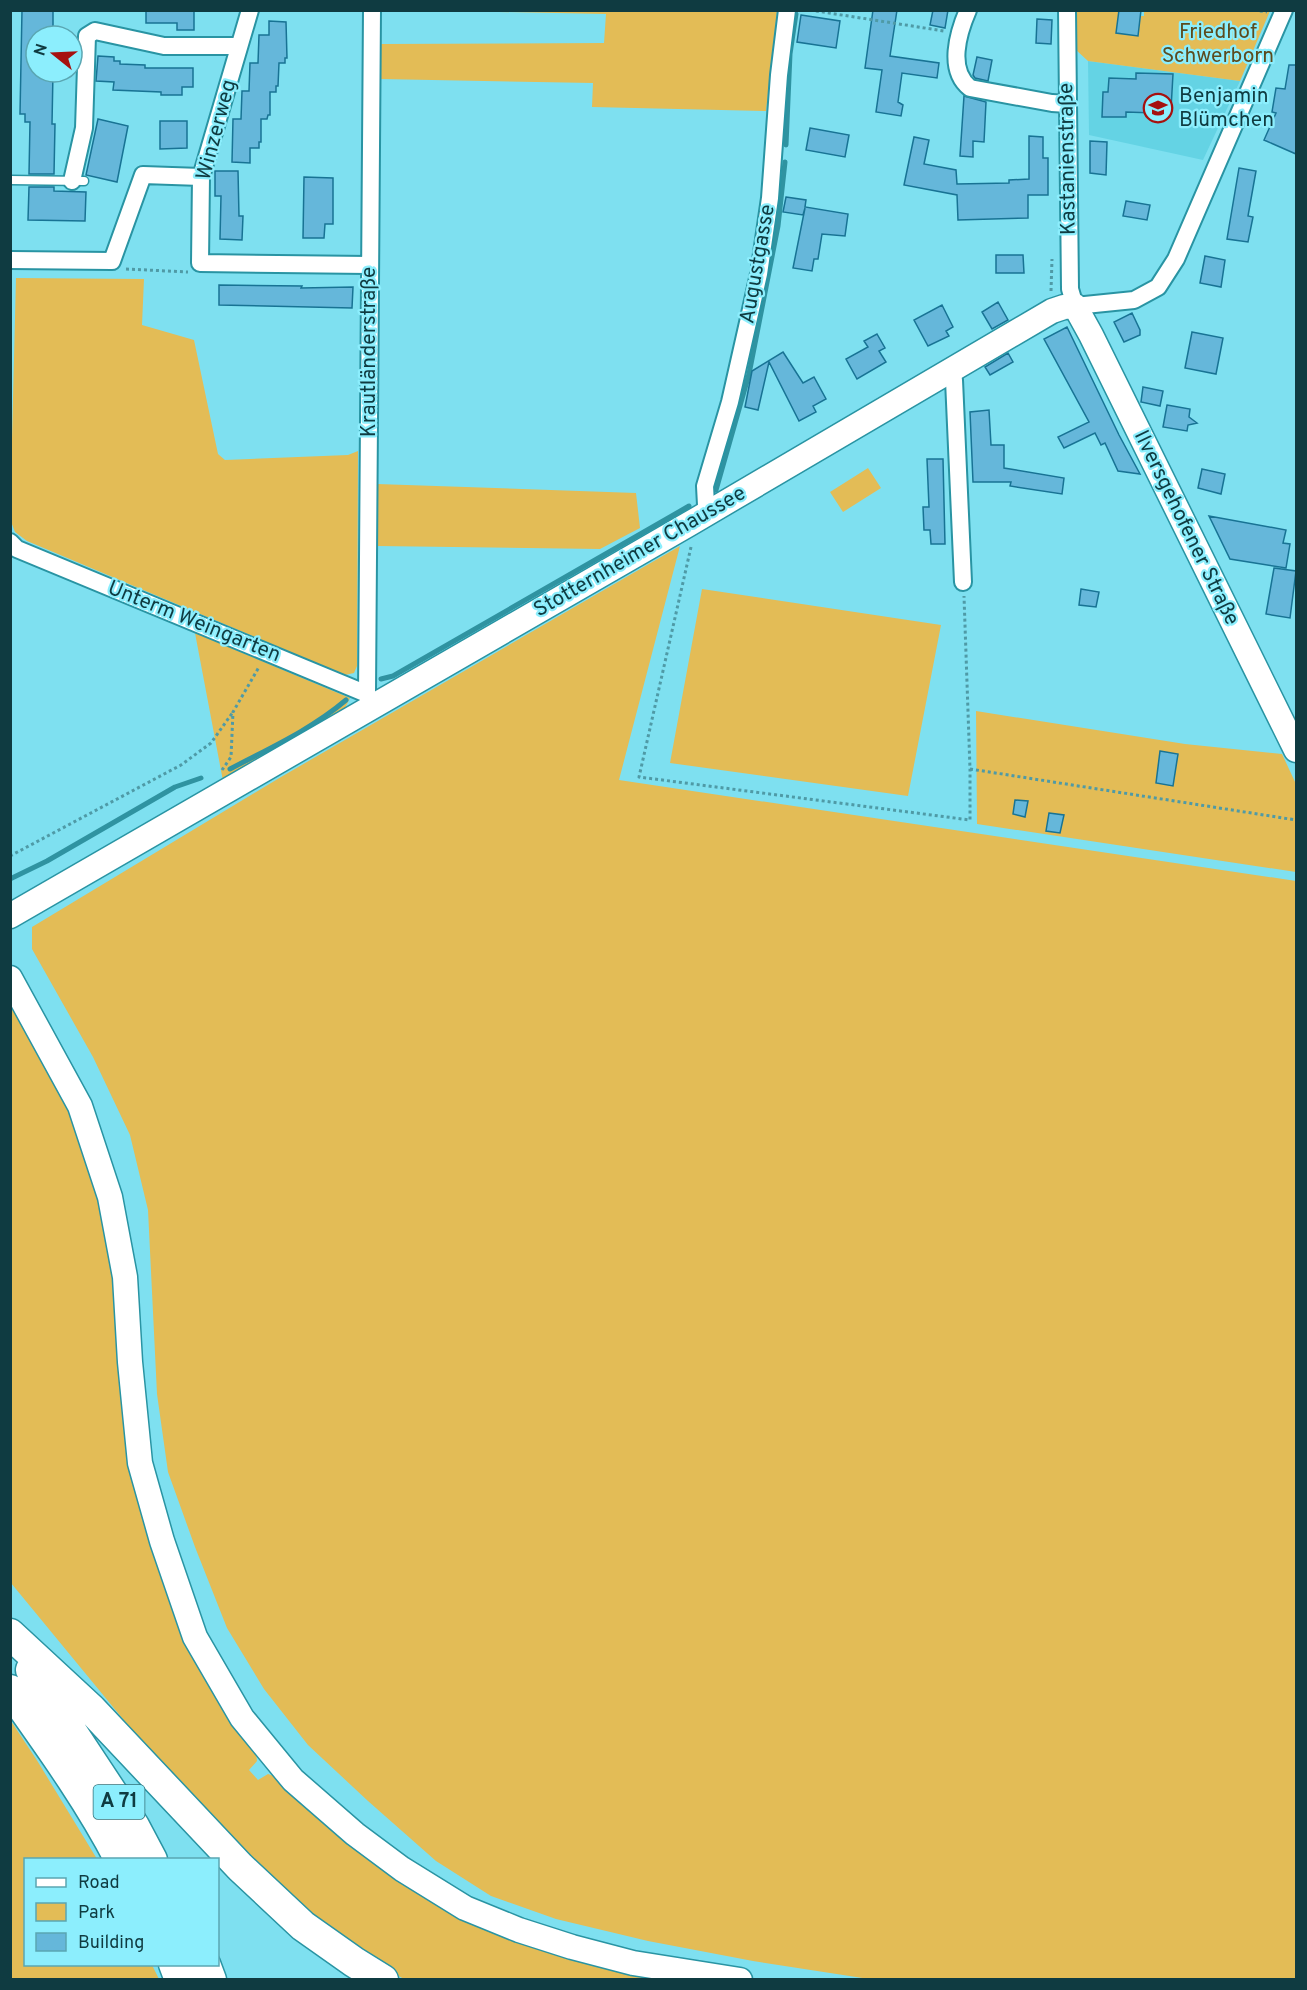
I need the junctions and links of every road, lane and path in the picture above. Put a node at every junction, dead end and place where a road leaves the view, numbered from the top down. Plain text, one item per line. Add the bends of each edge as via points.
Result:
1 (250, 10) edge
2 (372, 10) edge
3 (787, 10) edge
4 (810, 10) edge
5 (968, 10) edge
6 (1067, 10) edge
7 (1284, 10) edge
8 (958, 36) junction
9 (239, 46) junction
10 (1068, 104) junction
11 (201, 177) junction
12 (10, 180) edge
13 (78, 181) joint
14 (10, 260) edge
15 (112, 261) junction
16 (200, 263) junction
17 (369, 265) junction
18 (1075, 306) junction
19 (949, 372) junction
20 (699, 518) junction
21 (10, 542) edge
22 (963, 582) joint
23 (267, 652) junction
24 (370, 700) junction
25 (233, 712) junction
26 (1296, 750) edge
27 (970, 769) junction
28 (219, 774) dead end
29 (1296, 820) edge
30 (10, 856) edge
31 (10, 916) edge
32 (10, 978) edge
33 (10, 1634) edge
34 (10, 1643) edge
35 (10, 1690) edge
36 (119, 1858) edge
37 (151, 1858) edge
38 (174, 1966) edge
39 (205, 1966) edge
40 (180, 1980) edge
41 (211, 1980) edge
42 (383, 1980) edge
43 (740, 1980) edge

1 - 9 street, Winzerweg
2 - 17 street, Krautländerstraße
3 - 20 street, Augustgasse via 759,274 730,402 705,486 706,505
4 - 8 path
5 - 8 street
6 - 10 street, Kastanienstraße
7 - 18 street via 1176,259 1158,287 1134,300
8 - 10 street via 956,61 964,83 970,88
9 - 11 street, Winzerweg
9 - 13 street via 164,46 96,31 87,36
10 - 18 street, Kastanienstraße via 1070,290
11 - 15 street via 143,175
11 - 16 street, Winzerweg
12 - 13 lane
14 - 15 street
15 - 16 path via 120,268 192,272
16 - 17 street
17 - 24 street, Krautländerstraße
18 - 19 street, Stotternheimer Chaussee via 1052,311
18 - 26 street, Ilversgehofener Straße
19 - 20 street, Stotternheimer Chaussee
19 - 22 street via 954,380
20 - 24 street, Stotternheimer Chaussee
20 - 27 path via 639,777 970,820
21 - 23 street, Unterm Weingarten via 17,549
22 - 27 path
23 - 24 street, Unterm Weingarten
23 - 25 path
24 - 31 street, Stotternheimer Chaussee via 330,731
25 - 28 path via 231,757
25 - 30 path via 211,743 181,765
27 - 29 path
32 - 43 street via 80,1106 110,1197 125,1277 140,1463 195,1637 242,1718 293,1780 355,1834 465,1908 519,1930 633,1963
33 - 42 highway via 91,1709 240,1868 303,1926
34 - 37 highway, A 71 via 83,1746
35 - 36 highway, A 71 via 60,1760
38 - 40 highway
39 - 41 highway

